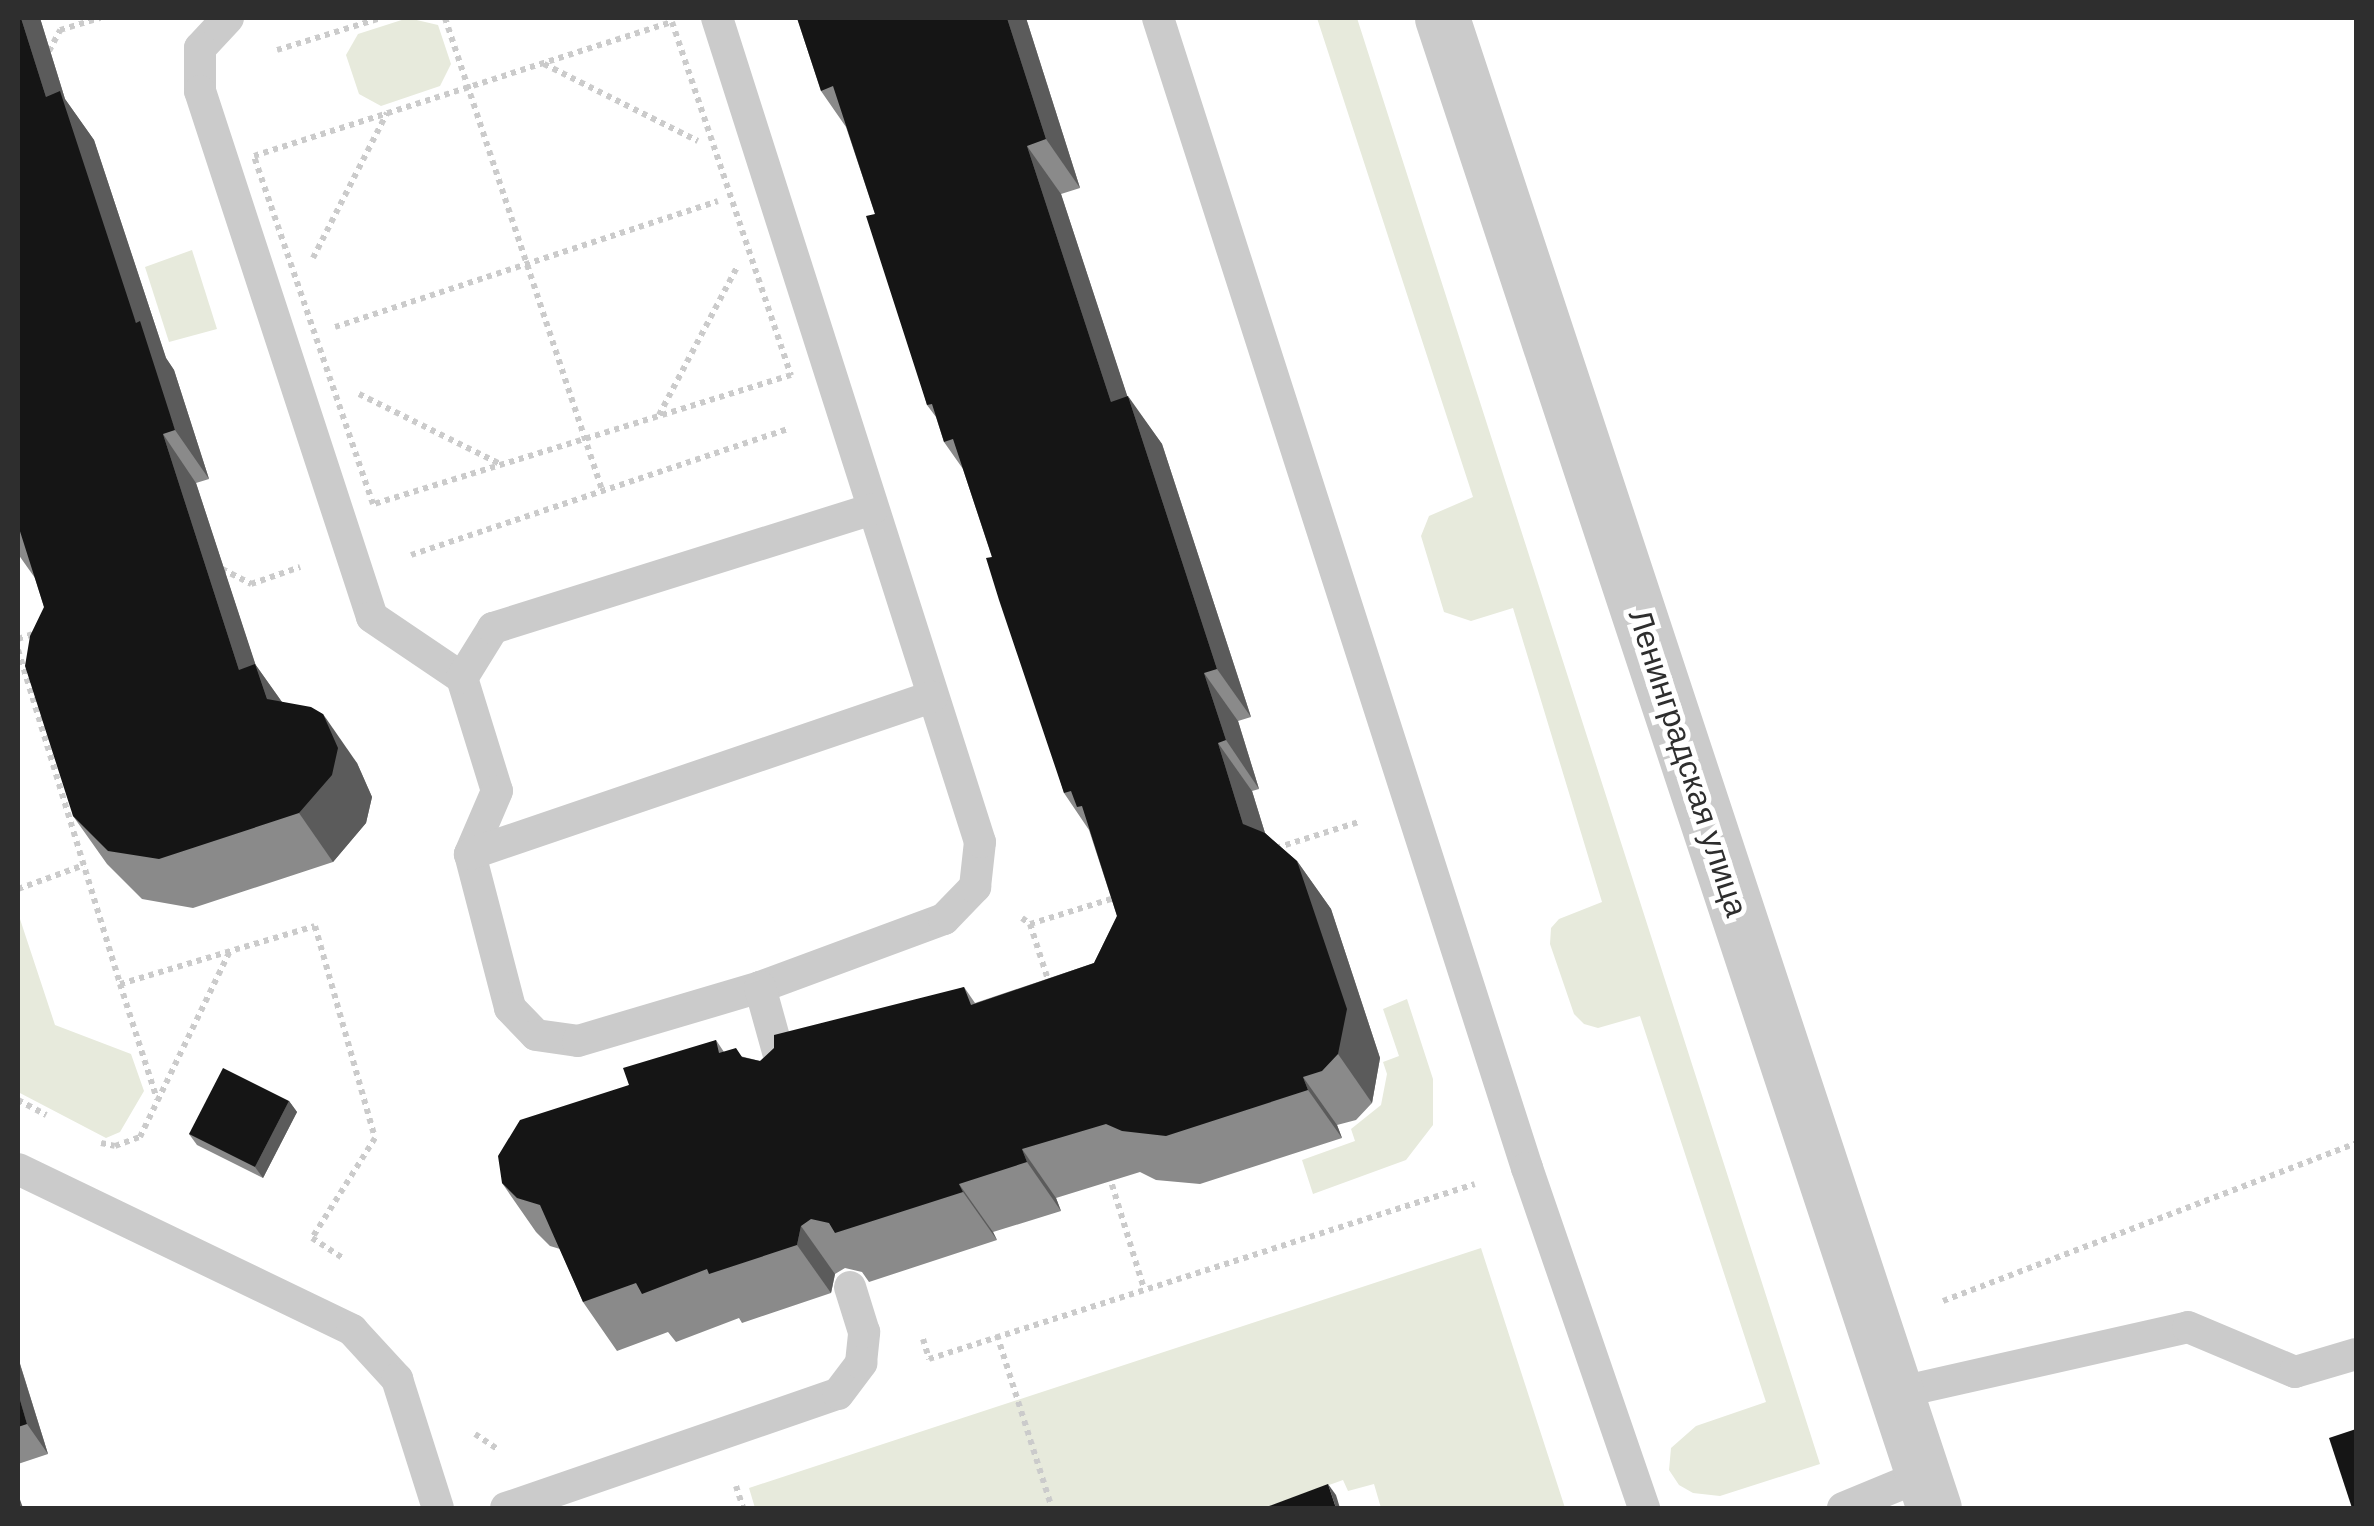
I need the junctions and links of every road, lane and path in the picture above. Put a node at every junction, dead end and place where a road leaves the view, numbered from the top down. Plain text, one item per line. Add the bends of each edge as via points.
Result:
1 (100, 18) edge
2 (228, 18) edge
3 (381, 18) edge
4 (445, 18) edge
5 (717, 18) edge
6 (1158, 18) edge
7 (1442, 18) edge
8 (49, 51) dead end
9 (259, 56) dead end
10 (542, 64) junction
11 (468, 88) junction
12 (387, 113) junction
13 (249, 140) dead end
14 (716, 150) junction
15 (254, 156) junction
16 (731, 197) junction
17 (748, 246) junction
18 (527, 264) junction
19 (299, 286) junction
20 (315, 334) junction
21 (331, 380) junction
22 (842, 411) junction
23 (659, 416) junction
24 (585, 439) junction
25 (501, 465) junction
26 (602, 491) junction
27 (872, 509) junction
28 (354, 561) junction
29 (222, 570) dead end
30 (48, 629) edge
31 (18, 639) edge
32 (18, 650) edge
33 (462, 678) junction
34 (932, 698) junction
35 (1366, 820) dead end
36 (1270, 850) edge
37 (470, 854) junction
38 (84, 865) junction
39 (18, 889) edge
40 (1128, 894) edge
41 (230, 950) junction
42 (120, 984) junction
43 (760, 987) junction
44 (1053, 996) edge
45 (789, 1090) edge
46 (18, 1100) edge
47 (157, 1100) junction
48 (63, 1125) dead end
49 (93, 1141) dead end
50 (2356, 1143) edge
51 (1107, 1168) edge
52 (1527, 1168) junction
53 (18, 1169) edge
54 (356, 1267) dead end
55 (850, 1287) edge
56 (1144, 1289) junction
57 (1943, 1301) dead end
58 (918, 1326) dead end
59 (997, 1335) junction
60 (2356, 1354) edge
61 (1896, 1393) junction
62 (468, 1425) dead end
63 (503, 1449) dead end
64 (734, 1480) dead end
65 (1929, 1492) edge
66 (438, 1508) edge
67 (506, 1508) edge
68 (743, 1508) edge
69 (1052, 1508) edge
70 (1644, 1508) edge
71 (1843, 1508) edge

1 - 8 path via 60,30
2 - 28 lane via 200,48 200,91
3 - 9 path
4 - 11 path
5 - 22 lane
6 - 52 lane
7 - 61 street, Ленинградская улица
10 - 11 path
10 - 14 path
10 - 14 path via 672,22
11 - 12 path
11 - 18 path
12 - 15 path
12 - 19 path
13 - 15 path
14 - 16 path
15 - 19 path
16 - 17 path
16 - 18 path
17 - 23 path
17 - 23 path via 791,376
18 - 20 path
18 - 24 path
19 - 20 path
20 - 21 path
21 - 25 path
21 - 25 path via 374,504
22 - 26 path
22 - 27 lane
23 - 24 path
24 - 25 path
24 - 26 path
26 - 28 path
27 - 33 lane via 492,628
27 - 34 lane
28 - 29 path via 251,584
28 - 33 lane via 372,617
30 - 31 path
32 - 38 path
33 - 37 lane via 497,791
34 - 37 lane
34 - 43 lane via 980,842 975,888 944,918
35 - 36 path
37 - 43 lane via 510,1008 536,1035 578,1040
38 - 39 path
38 - 42 path
40 - 44 path via 1030,924
41 - 42 path
41 - 47 path
41 - 54 path via 314,926 375,1138 312,1238
42 - 47 path
43 - 45 lane
46 - 48 path
47 - 49 path via 140,1137 115,1146
50 - 57 path
51 - 56 path
52 - 56 path
52 - 70 lane
53 - 66 lane via 352,1330 397,1378
55 - 67 lane via 864,1332 861,1363 838,1394
56 - 59 path
58 - 59 path via 930,1358
59 - 69 path
60 - 61 lane via 2295,1372 2188,1327
61 - 65 street, Ленинградская улица
62 - 63 path
64 - 68 path
65 - 71 lane

